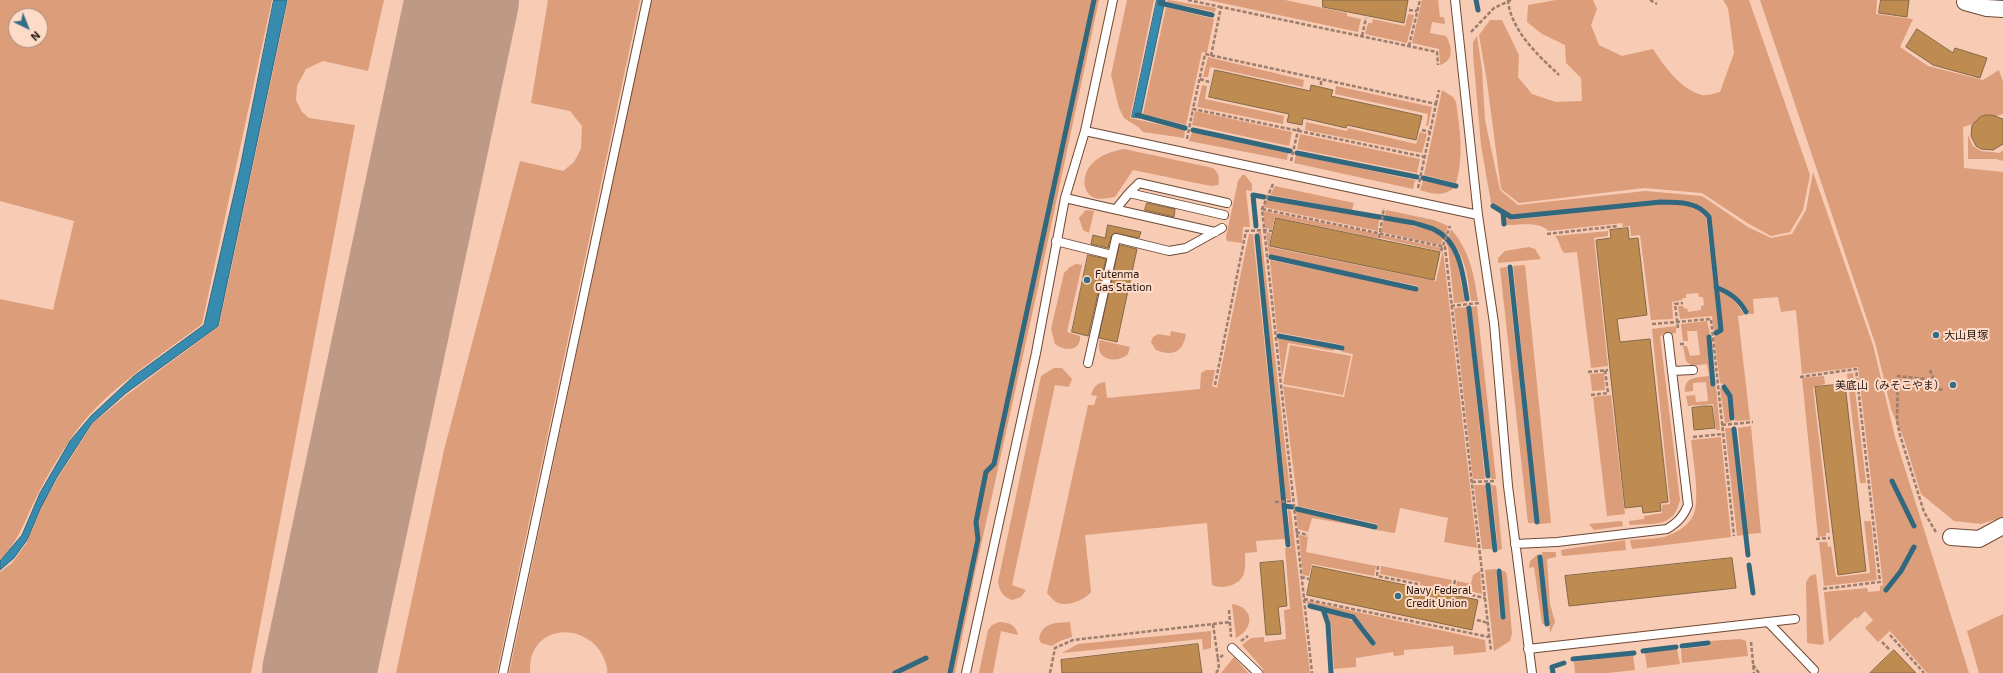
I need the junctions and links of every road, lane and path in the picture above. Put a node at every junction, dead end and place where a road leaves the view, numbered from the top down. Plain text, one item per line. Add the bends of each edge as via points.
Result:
1 (647, 0) edge
2 (1113, 0) edge
3 (1188, 0) edge
4 (1420, 0) edge
5 (1455, 0) edge
6 (1509, 0) edge
7 (1650, 0) edge
8 (1202, 1) edge
9 (1966, 2) dead end
10 (1657, 4) dead end
11 (1221, 7) junction
12 (2003, 9) edge
13 (1409, 10) dead end
14 (1417, 11) junction
15 (1366, 18) dead end
16 (1362, 36) junction
17 (1460, 44) junction
18 (1409, 46) junction
19 (1211, 56) junction
20 (1438, 65) dead end
21 (1559, 75) dead end
22 (1200, 79) junction
23 (1321, 79) junction
24 (1209, 82) dead end
25 (1321, 85) dead end
26 (1439, 90) dead end
27 (1436, 104) junction
28 (1193, 109) junction
29 (1299, 126) dead end
30 (1422, 130) dead end
31 (1085, 131) junction
32 (1298, 131) junction
33 (1430, 132) junction
34 (1187, 140) dead end
35 (1425, 157) junction
36 (1291, 161) dead end
37 (1273, 184) dead end
38 (1418, 188) dead end
39 (1129, 193) junction
40 (1066, 198) junction
41 (1227, 203) dead end
42 (1384, 208) dead end
43 (1116, 209) junction
44 (1262, 209) junction
45 (1224, 215) dead end
46 (1478, 215) junction
47 (1450, 226) dead end
48 (1618, 226) dead end
49 (1264, 230) junction
50 (1272, 231) dead end
51 (1380, 234) junction
52 (1547, 234) dead end
53 (1379, 238) dead end
54 (1056, 241) junction
55 (1442, 246) junction
56 (1441, 251) dead end
57 (1112, 255) junction
58 (1479, 303) dead end
59 (1683, 303) dead end
60 (1452, 306) junction
61 (1677, 322) junction
62 (1652, 324) dead end
63 (1678, 329) dead end
64 (1668, 337) dead end
65 (1678, 337) dead end
66 (1686, 344) dead end
67 (1088, 363) dead end
68 (1693, 370) dead end
69 (1930, 370) dead end
70 (1672, 371) junction
71 (1588, 372) dead end
72 (1800, 377) dead end
73 (1934, 380) junction
74 (1215, 385) dead end
75 (1944, 390) dead end
76 (1590, 395) dead end
77 (1753, 422) dead end
78 (1722, 425) junction
79 (1724, 434) junction
80 (1693, 437) dead end
81 (1498, 481) dead end
82 (1472, 482) junction
83 (1292, 501) junction
84 (1276, 502) dead end
85 (2003, 526) edge
86 (1296, 532) junction
87 (1308, 535) dead end
88 (1734, 536) dead end
89 (1952, 537) joint
90 (1830, 538) dead end
91 (1816, 539) dead end
92 (1515, 544) junction
93 (1378, 566) dead end
94 (1301, 577) junction
95 (1309, 579) dead end
96 (1455, 580) dead end
97 (1418, 584) dead end
98 (1822, 589) dead end
99 (1485, 598) junction
100 (1304, 599) junction
101 (1229, 610) dead end
102 (1795, 619) dead end
103 (1477, 620) dead end
104 (1230, 622) junction
105 (1768, 622) junction
106 (1488, 623) junction
107 (1213, 624) junction
108 (1890, 635) dead end
109 (1489, 637) junction
110 (1751, 642) dead end
111 (1882, 642) dead end
112 (1232, 648) junction
113 (1528, 649) junction
114 (1890, 650) dead end
115 (1491, 651) dead end
116 (1218, 659) junction
117 (1753, 664) junction
118 (1814, 670) dead end
119 (503, 673) edge
120 (966, 673) edge
121 (1050, 673) edge
122 (1216, 673) edge
123 (1258, 673) edge
124 (1312, 673) edge
125 (1532, 673) edge
126 (1754, 673) edge
127 (1759, 673) edge
128 (1924, 673) edge

1 - 119 lane
2 - 31 lane
3 - 8 path
4 - 14 path
5 - 17 lane
6 - 17 path via 1494,8
6 - 21 path via 1519,32 1536,54
7 - 10 path
8 - 11 path
9 - 12 street
11 - 16 path
11 - 19 path
13 - 14 path
14 - 18 path
15 - 16 path
16 - 18 path
17 - 46 lane
18 - 20 path via 1437,52
19 - 22 path via 1205,54
19 - 23 path
22 - 24 path
22 - 28 path
23 - 25 path
23 - 27 path
26 - 27 path
27 - 33 path
28 - 32 path
28 - 34 path
29 - 32 path
30 - 33 path
31 - 40 lane
31 - 46 lane
32 - 35 path
32 - 36 path
33 - 35 path
35 - 38 path
37 - 44 path
39 - 41 lane via 1139,183
39 - 43 lane
39 - 45 lane
40 - 43 lane
40 - 54 lane
42 - 51 path
43 - 57 lane via 1218,230 1186,248 1169,251 1116,238
44 - 49 path
44 - 51 path
46 - 92 lane via 1494,323
47 - 55 path
48 - 52 path
49 - 50 path
49 - 74 path via 1246,231
49 - 83 path
51 - 53 path
51 - 55 path
54 - 57 lane
54 - 120 lane via 1036,353
55 - 56 path
55 - 60 path via 1445,247
57 - 67 lane
58 - 60 path
59 - 61 path via 1675,304
60 - 82 path
61 - 62 path
61 - 63 path
61 - 78 path via 1711,319
64 - 70 lane
65 - 66 path via 1679,344
68 - 70 lane
69 - 73 path
70 - 92 lane via 1688,505 1684,516 1667,529 1557,542
71 - 76 path via 1606,370 1608,393
72 - 98 path via 1856,369 1880,582
73 - 75 path via 1938,389
73 - 89 path via 1898,376 1897,421 1924,512 1940,538
77 - 78 path
78 - 79 path
79 - 80 path
79 - 88 path
81 - 82 path
82 - 99 path
83 - 84 path
83 - 86 path
85 - 89 street via 1979,539
86 - 87 path
86 - 94 path
90 - 91 path
92 - 113 lane
93 - 97 path via 1377,576
94 - 95 path
94 - 100 path
96 - 99 path via 1453,591
99 - 106 path
100 - 109 path
100 - 124 path
101 - 104 path
102 - 105 lane
103 - 106 path
104 - 107 path
104 - 112 path
105 - 113 lane
105 - 118 lane
106 - 109 path
107 - 116 path
107 - 121 path via 1073,640 1055,648
108 - 128 path
109 - 115 path
110 - 117 path
111 - 114 path
112 - 116 path
112 - 123 lane
113 - 125 lane
116 - 122 path via 1219,669
117 - 126 path
117 - 127 path

